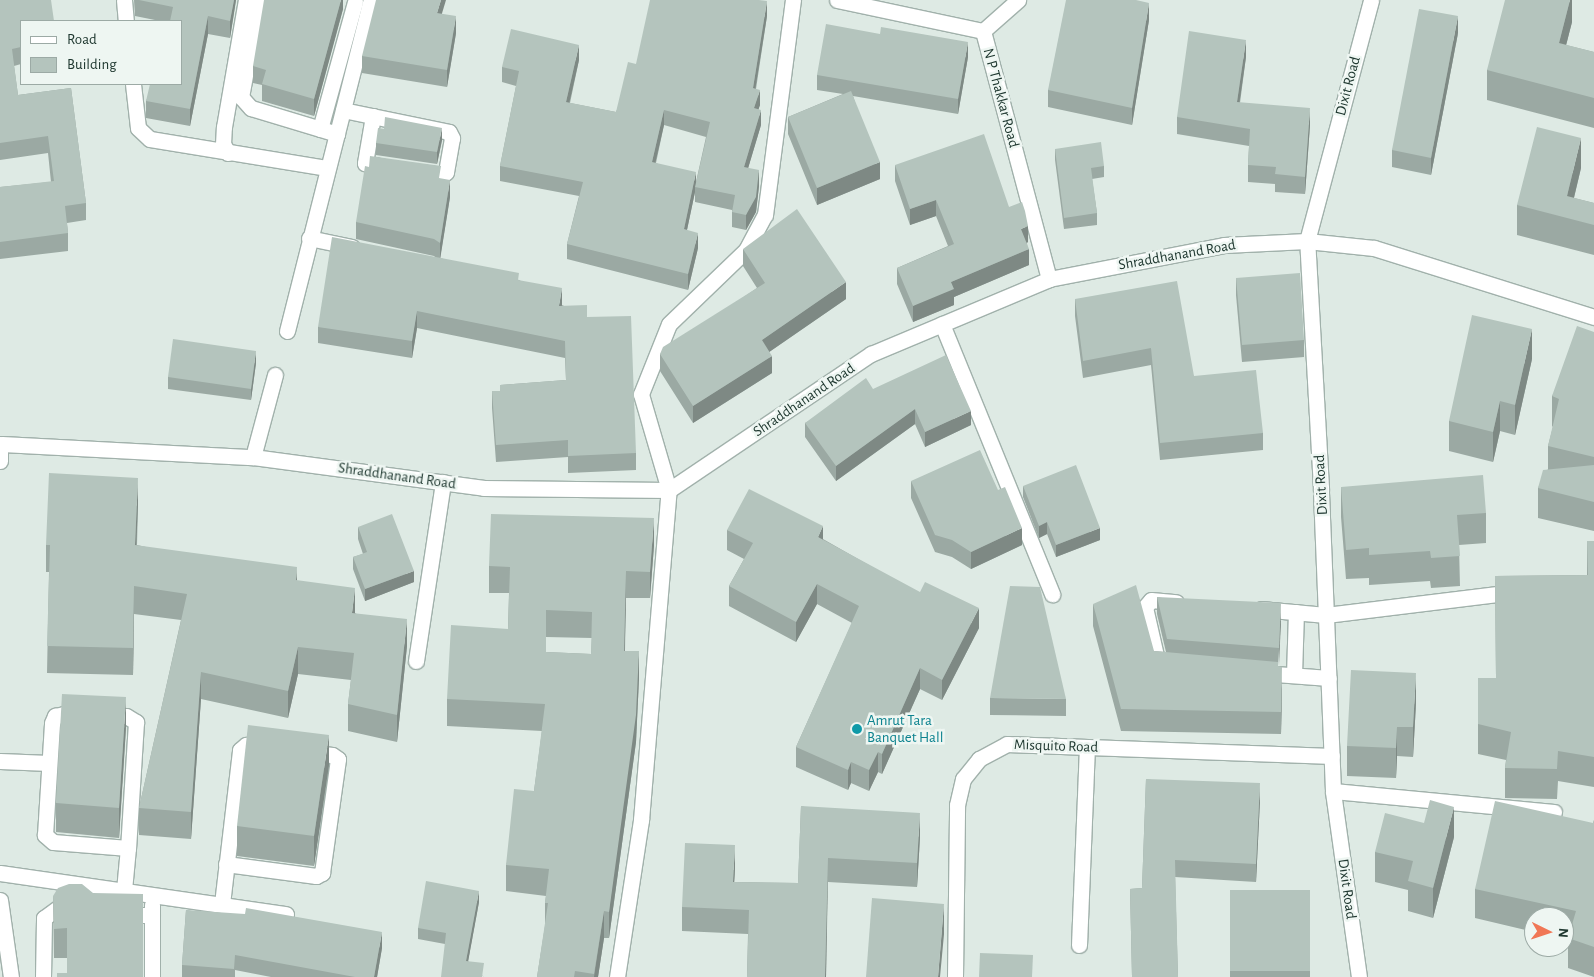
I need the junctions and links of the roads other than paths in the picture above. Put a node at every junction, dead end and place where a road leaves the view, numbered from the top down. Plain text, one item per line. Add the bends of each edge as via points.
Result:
1 (124, 0) edge
2 (246, 0) edge
3 (259, 0) edge
4 (793, 0) edge
5 (837, 0) edge
6 (1018, 0) edge
7 (1371, 0) edge
8 (360, 2) edge
9 (126, 20) edge
10 (983, 31) junction
11 (337, 67) junction
12 (353, 72) junction
13 (133, 85) edge
14 (343, 110) junction
15 (374, 116) junction
16 (320, 129) junction
17 (337, 134) junction
18 (228, 153) junction
19 (328, 168) junction
20 (309, 238) junction
21 (1306, 242) junction
22 (366, 250) edge
23 (1049, 279) junction
24 (1594, 317) edge
25 (942, 324) junction
26 (287, 330) dead end
27 (275, 375) dead end
28 (1, 444) edge
29 (253, 457) junction
30 (0, 461) edge
31 (443, 482) junction
32 (669, 490) junction
33 (1529, 590) edge
34 (1052, 594) dead end
35 (1193, 604) edge
36 (1249, 608) edge
37 (1296, 612) junction
38 (1326, 615) junction
39 (416, 661) dead end
40 (1177, 667) edge
41 (1245, 672) edge
42 (1294, 675) junction
43 (1329, 678) junction
44 (1087, 747) junction
45 (1332, 756) junction
46 (0, 761) edge
47 (49, 763) junction
48 (1333, 791) junction
49 (1554, 812) edge
50 (128, 848) junction
51 (226, 864) junction
52 (0, 873) edge
53 (124, 890) junction
54 (152, 894) junction
55 (0, 900) edge
56 (84, 904) edge
57 (222, 904) junction
58 (286, 914) edge
59 (110, 915) edge
60 (152, 915) junction
61 (1079, 945) dead end
62 (11, 977) edge
63 (43, 977) edge
64 (152, 977) edge
65 (617, 977) edge
66 (955, 977) edge
67 (1359, 977) edge

1 - 9 street
2 - 18 street via 224,127 223,144
3 - 16 street via 241,97 251,108
4 - 32 street via 765,215 746,250 669,324 641,394
5 - 10 street, N P Thakkar Road
6 - 10 street
7 - 21 street, Dixit Road
8 - 11 street
8 - 12 street
10 - 23 street, N P Thakkar Road
11 - 12 street
11 - 16 street
12 - 14 street
13 - 18 street via 136,121 144,135 159,142
14 - 15 street
14 - 17 street
15 - 15 street via 449,132 452,138 444,174 365,163
16 - 17 street
17 - 19 street
18 - 19 street
19 - 20 street
20 - 22 street
20 - 26 street
21 - 23 street, Shraddhanand Road via 1224,245
21 - 24 street, Shraddhanand Road via 1374,248
21 - 38 street, Dixit Road
23 - 25 street, Shraddhanand Road
25 - 32 street, Shraddhanand Road via 871,354
25 - 34 street
27 - 29 street
28 - 29 street, Shraddhanand Road
28 - 30 street
29 - 31 street, Shraddhanand Road
31 - 32 street, Shraddhanand Road via 484,488
31 - 39 street
32 - 65 street via 641,820
33 - 38 street
35 - 40 street via 1152,600 1145,604 1158,663
36 - 37 street
37 - 38 street
37 - 42 street
38 - 43 street, Dixit Road
41 - 42 street
42 - 43 street
43 - 45 street, Dixit Road
44 - 45 street, Misquito Road
44 - 61 street
44 - 66 street, Misquito Road via 1008,744 979,758 963,779 957,805
45 - 48 street, Dixit Road
46 - 47 street
47 - 50 street via 45,831 49,839
47 - 50 street via 52,723 58,714 133,718 136,725
48 - 49 street
48 - 67 street, Dixit Road
50 - 53 street
51 - 51 street via 240,750 246,745 332,755 338,759 322,873 316,876
51 - 57 street
52 - 53 street
53 - 54 street
54 - 57 street
54 - 60 street
55 - 62 street
56 - 63 street via 62,905 44,918
57 - 58 street
59 - 60 street
60 - 64 street

